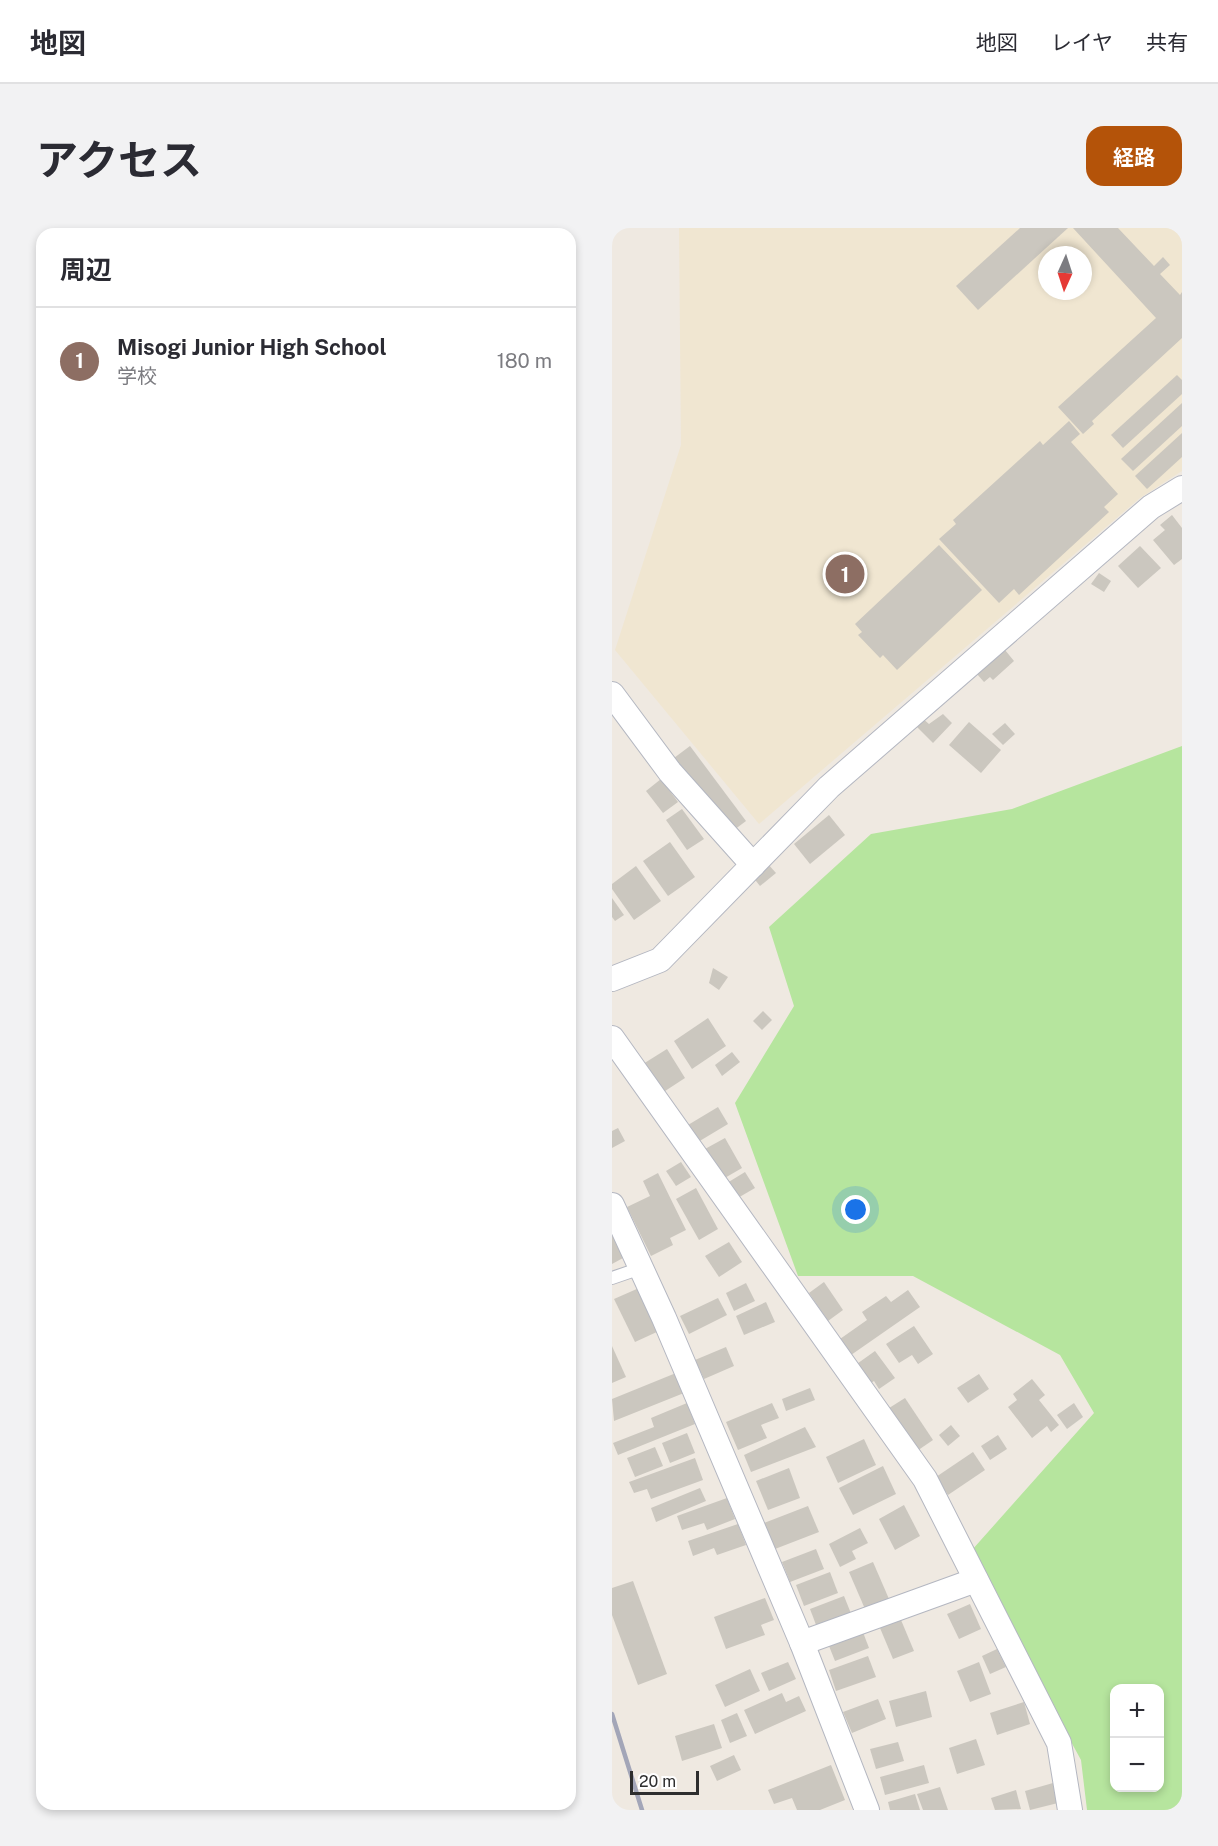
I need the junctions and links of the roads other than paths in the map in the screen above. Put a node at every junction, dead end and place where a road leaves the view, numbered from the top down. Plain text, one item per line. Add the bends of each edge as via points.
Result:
1 (1182, 489) edge
2 (614, 696) edge
3 (753, 865) junction
4 (612, 979) edge
5 (612, 1038) edge
6 (612, 1204) edge
7 (642, 1268) junction
8 (612, 1278) edge
9 (976, 1580) junction
10 (802, 1643) junction
11 (867, 1810) edge
12 (1070, 1810) edge

1 - 3 street via 1151,507 829,787
2 - 3 street via 670,772
3 - 4 street via 660,960
5 - 9 street via 925,1479
6 - 7 street
7 - 8 lane
7 - 10 street
9 - 10 street
9 - 12 street via 1059,1743
10 - 11 street

